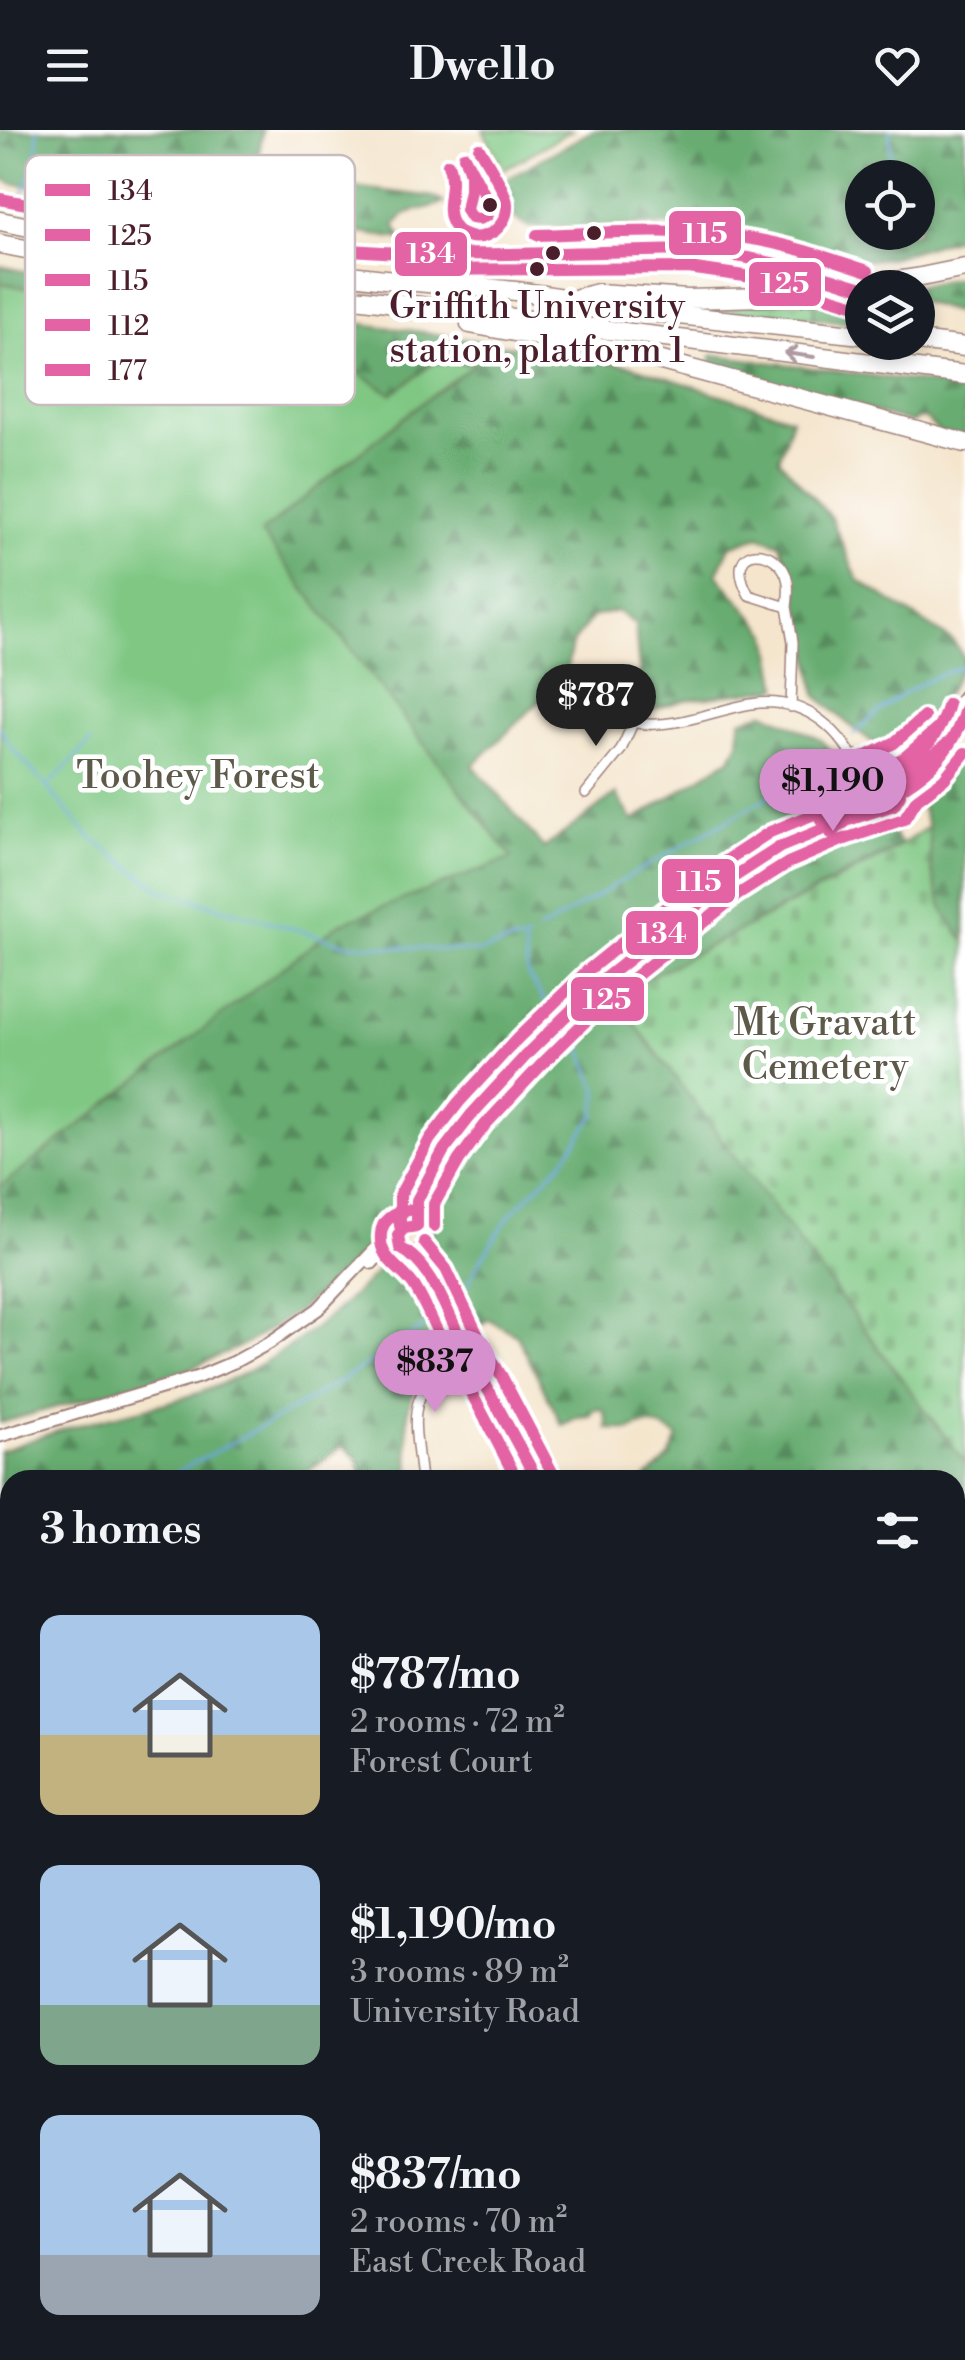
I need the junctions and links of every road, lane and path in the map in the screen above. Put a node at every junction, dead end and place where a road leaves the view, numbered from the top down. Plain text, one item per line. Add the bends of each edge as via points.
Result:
1 (0, 221) edge
2 (25, 226) edge
3 (0, 244) edge
4 (25, 249) edge
5 (965, 268) edge
6 (355, 275) edge
7 (355, 298) edge
8 (573, 299) junction
9 (355, 306) edge
10 (845, 333) edge
11 (935, 343) edge
12 (965, 347) edge
13 (965, 375) edge
14 (965, 443) edge
15 (787, 607) junction
16 (576, 691) dead end
17 (965, 695) edge
18 (791, 707) junction
19 (965, 709) edge
20 (633, 723) junction
21 (870, 777) junction
22 (900, 789) junction
23 (586, 793) dead end
24 (879, 810) junction
25 (780, 847) junction
26 (407, 1228) junction
27 (424, 1246) junction
28 (407, 1252) junction
29 (430, 1277) junction
30 (468, 1355) junction
31 (0, 1438) edge
32 (420, 1470) edge
33 (523, 1470) edge
34 (532, 1470) edge

1 - 2 highway
3 - 4 highway
5 - 8 highway via 800,296 598,293
6 - 8 highway
13 -> 7 highway
8 - 10 highway
9 - 14 highway via 632,353
11 - 12 highway
15 - 15 street via 749,595 742,572 751,553 766,555 784,570
15 - 18 street via 794,642
16 - 20 street
17 - 21 street via 904,758
18 - 20 street via 749,704 713,715
18 - 21 street via 836,732
19 - 22 street via 949,746
20 - 23 street via 621,750
21 - 22 street via 892,774
21 - 24 street via 863,800
21 - 25 street
22 - 24 street via 894,805
24 - 25 street
25 - 26 street via 599,984 530,1051 429,1168 407,1205
26 - 27 street via 426,1237
26 - 28 street via 397,1240
26 - 31 street via 383,1242 318,1309 236,1362
27 - 28 street
27 - 29 street
28 - 29 street
28 - 31 street via 382,1253 309,1322 236,1367
29 - 30 street
30 - 32 street via 438,1372 418,1403
30 - 33 street
30 - 34 street

